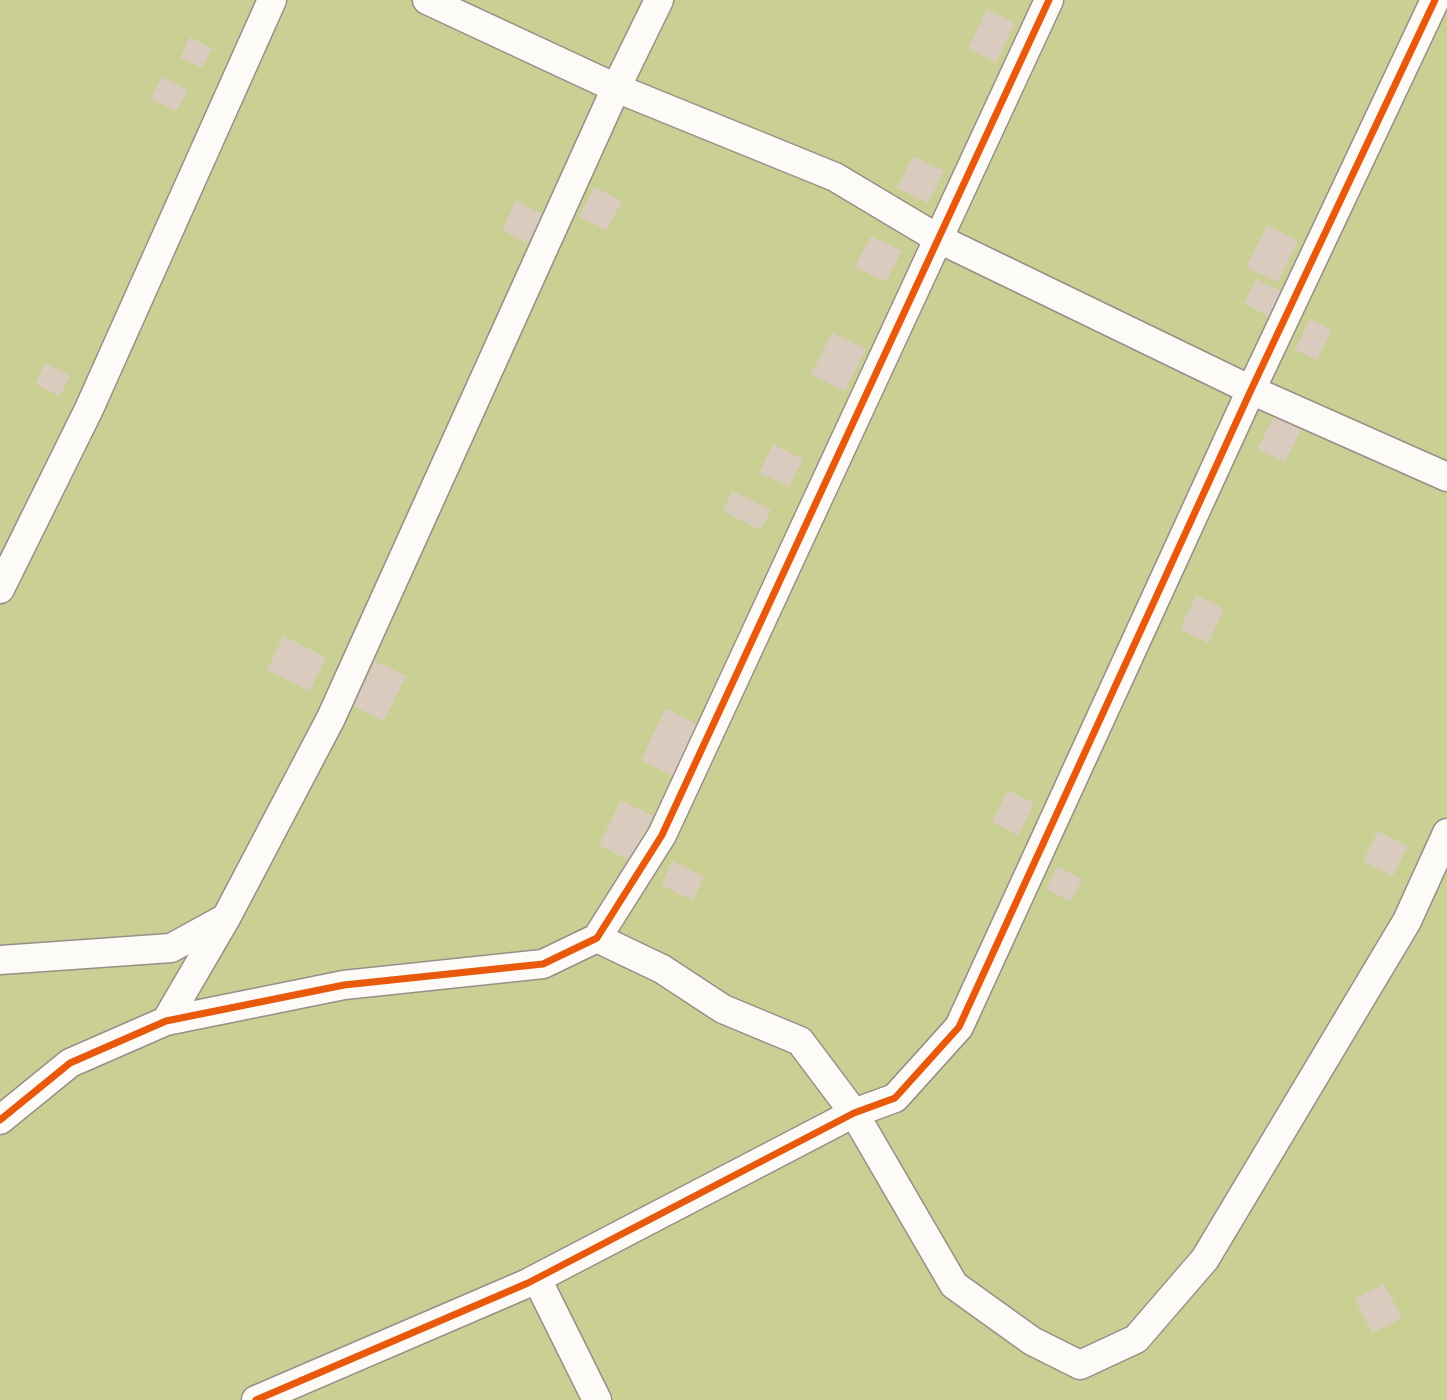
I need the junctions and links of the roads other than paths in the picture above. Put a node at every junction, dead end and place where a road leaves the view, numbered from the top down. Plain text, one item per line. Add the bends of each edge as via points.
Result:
1 (272, 0) edge
2 (427, 0) edge
3 (659, 0) edge
4 (1049, 0) edge
5 (1435, 0) edge
6 (616, 88) junction
7 (937, 238) junction
8 (1251, 390) junction
9 (1447, 477) edge
10 (0, 589) edge
11 (1447, 833) edge
12 (226, 918) junction
13 (597, 938) junction
14 (171, 948) junction
15 (0, 960) edge
16 (194, 972) junction
17 (166, 1021) junction
18 (854, 1113) junction
19 (0, 1120) edge
20 (537, 1279) junction
21 (256, 1400) edge
22 (597, 1400) edge

1 - 10 street via 89,409
2 - 6 street
3 - 6 street
4 - 7 street
5 - 8 street
6 - 7 street via 835,177
6 - 12 street via 331,718
7 - 8 street
7 - 13 street via 662,835
8 - 9 street
8 - 18 street via 959,1027 895,1098
11 - 18 street via 1407,921 1205,1259 1136,1339 1080,1365 1032,1341 954,1285
12 - 14 street
12 - 16 street
13 - 17 street via 543,964 344,985
13 - 18 street via 662,969 723,1009 800,1041
14 - 15 street
14 - 16 street
16 - 17 street
17 - 19 street via 70,1063
18 - 20 street
20 - 21 street
20 - 22 street

